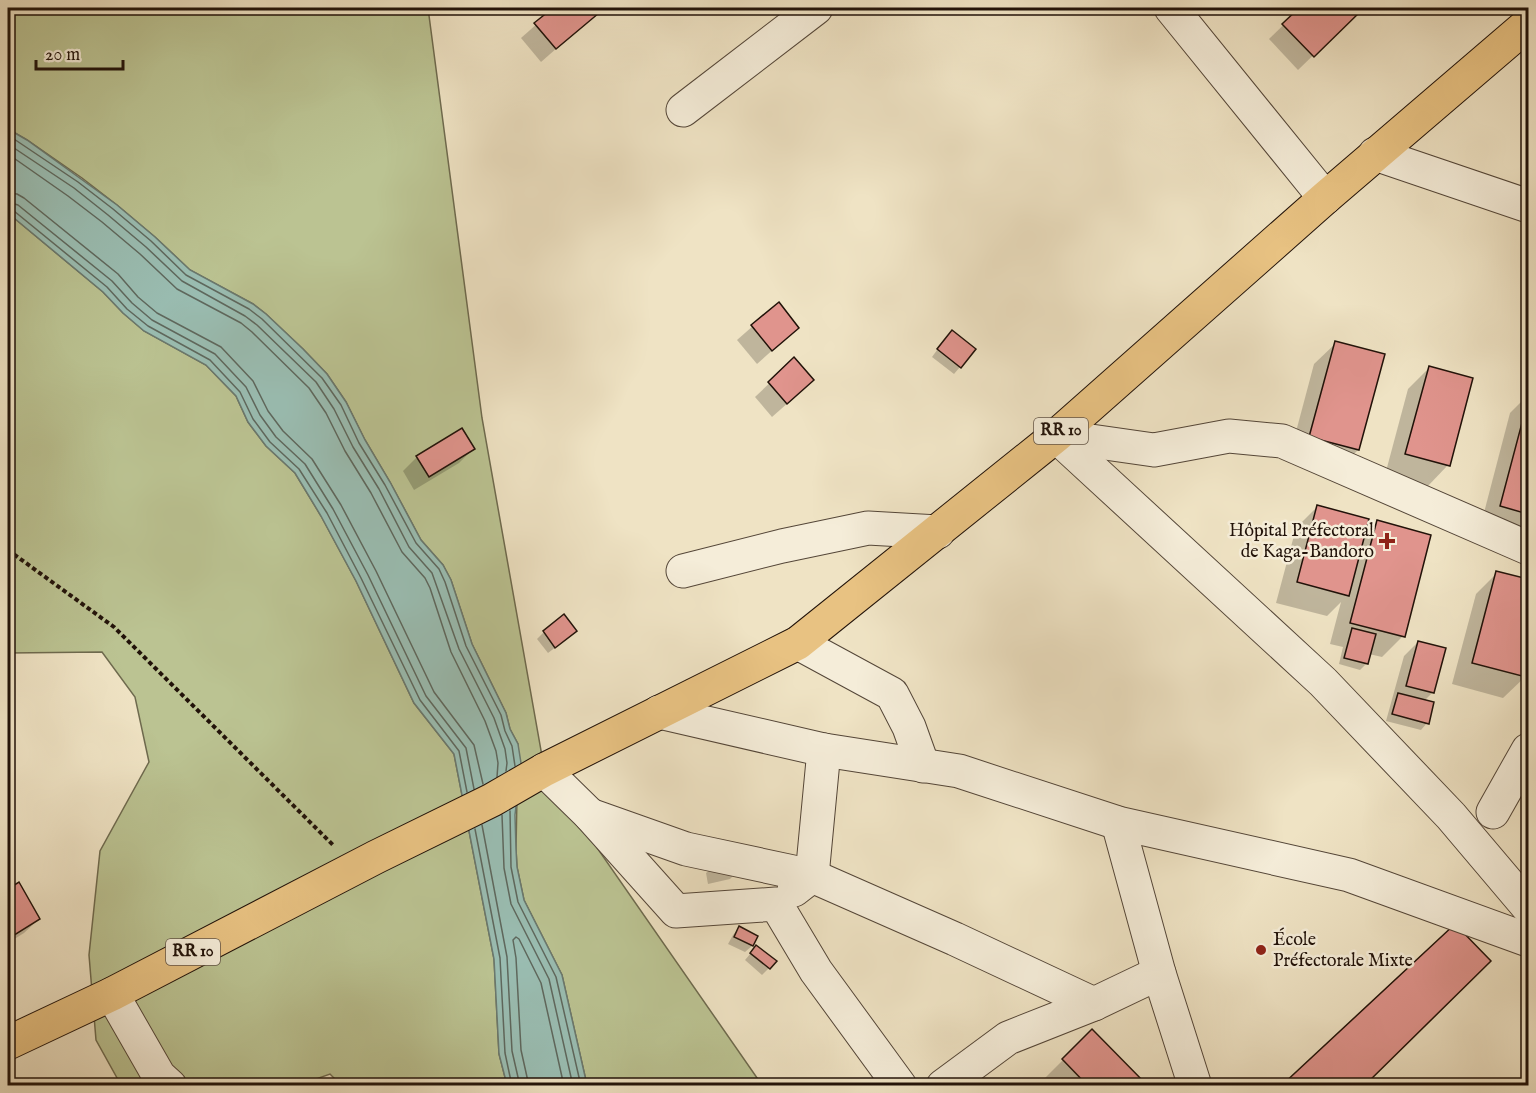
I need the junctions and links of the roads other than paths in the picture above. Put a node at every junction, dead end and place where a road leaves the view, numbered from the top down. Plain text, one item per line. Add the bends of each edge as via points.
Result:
1 (816, 8) edge
2 (1172, 8) edge
3 (1528, 24) edge
4 (682, 110) dead end
5 (1375, 154) junction
6 (1324, 198) junction
7 (1528, 206) edge
8 (1056, 436) junction
9 (938, 532) junction
10 (1528, 548) edge
11 (682, 571) dead end
12 (798, 643) junction
13 (659, 712) junction
14 (824, 750) junction
15 (1528, 750) edge
16 (923, 766) junction
17 (544, 770) junction
18 (1493, 812) dead end
19 (590, 815) junction
20 (1118, 822) junction
21 (812, 876) junction
22 (776, 904) junction
23 (1528, 906) edge
24 (1528, 940) edge
25 (1159, 973) junction
26 (112, 994) junction
27 (1094, 1004) junction
28 (8, 1043) edge
29 (170, 1086) edge
30 (900, 1086) edge
31 (942, 1086) edge
32 (1195, 1086) edge

1 - 4 street
2 - 6 street
3 - 5 main road, RR 10
5 - 6 main road, RR 10
5 - 7 street
6 - 8 main road, RR 10
8 - 9 main road, RR 10
8 - 10 street via 1154,450 1229,436 1282,441
8 - 23 street via 1323,682 1451,816
9 - 11 street via 868,528
9 - 12 main road, RR 10
12 - 13 main road, RR 10
12 - 16 street via 892,694
13 - 14 street
13 - 17 main road, RR 10
14 - 16 street
14 - 21 street
15 - 18 street
16 - 20 street via 959,771
17 - 19 street
17 - 26 main road, RR 10
19 - 21 street via 686,849
19 - 22 street via 676,911
20 - 24 street via 1349,875
20 - 25 street
21 - 22 street
21 - 27 street
22 - 30 street via 816,971
25 - 27 street
25 - 32 street
26 - 28 main road, RR 10
26 - 29 street via 159,1076
27 - 31 street via 1008,1038

